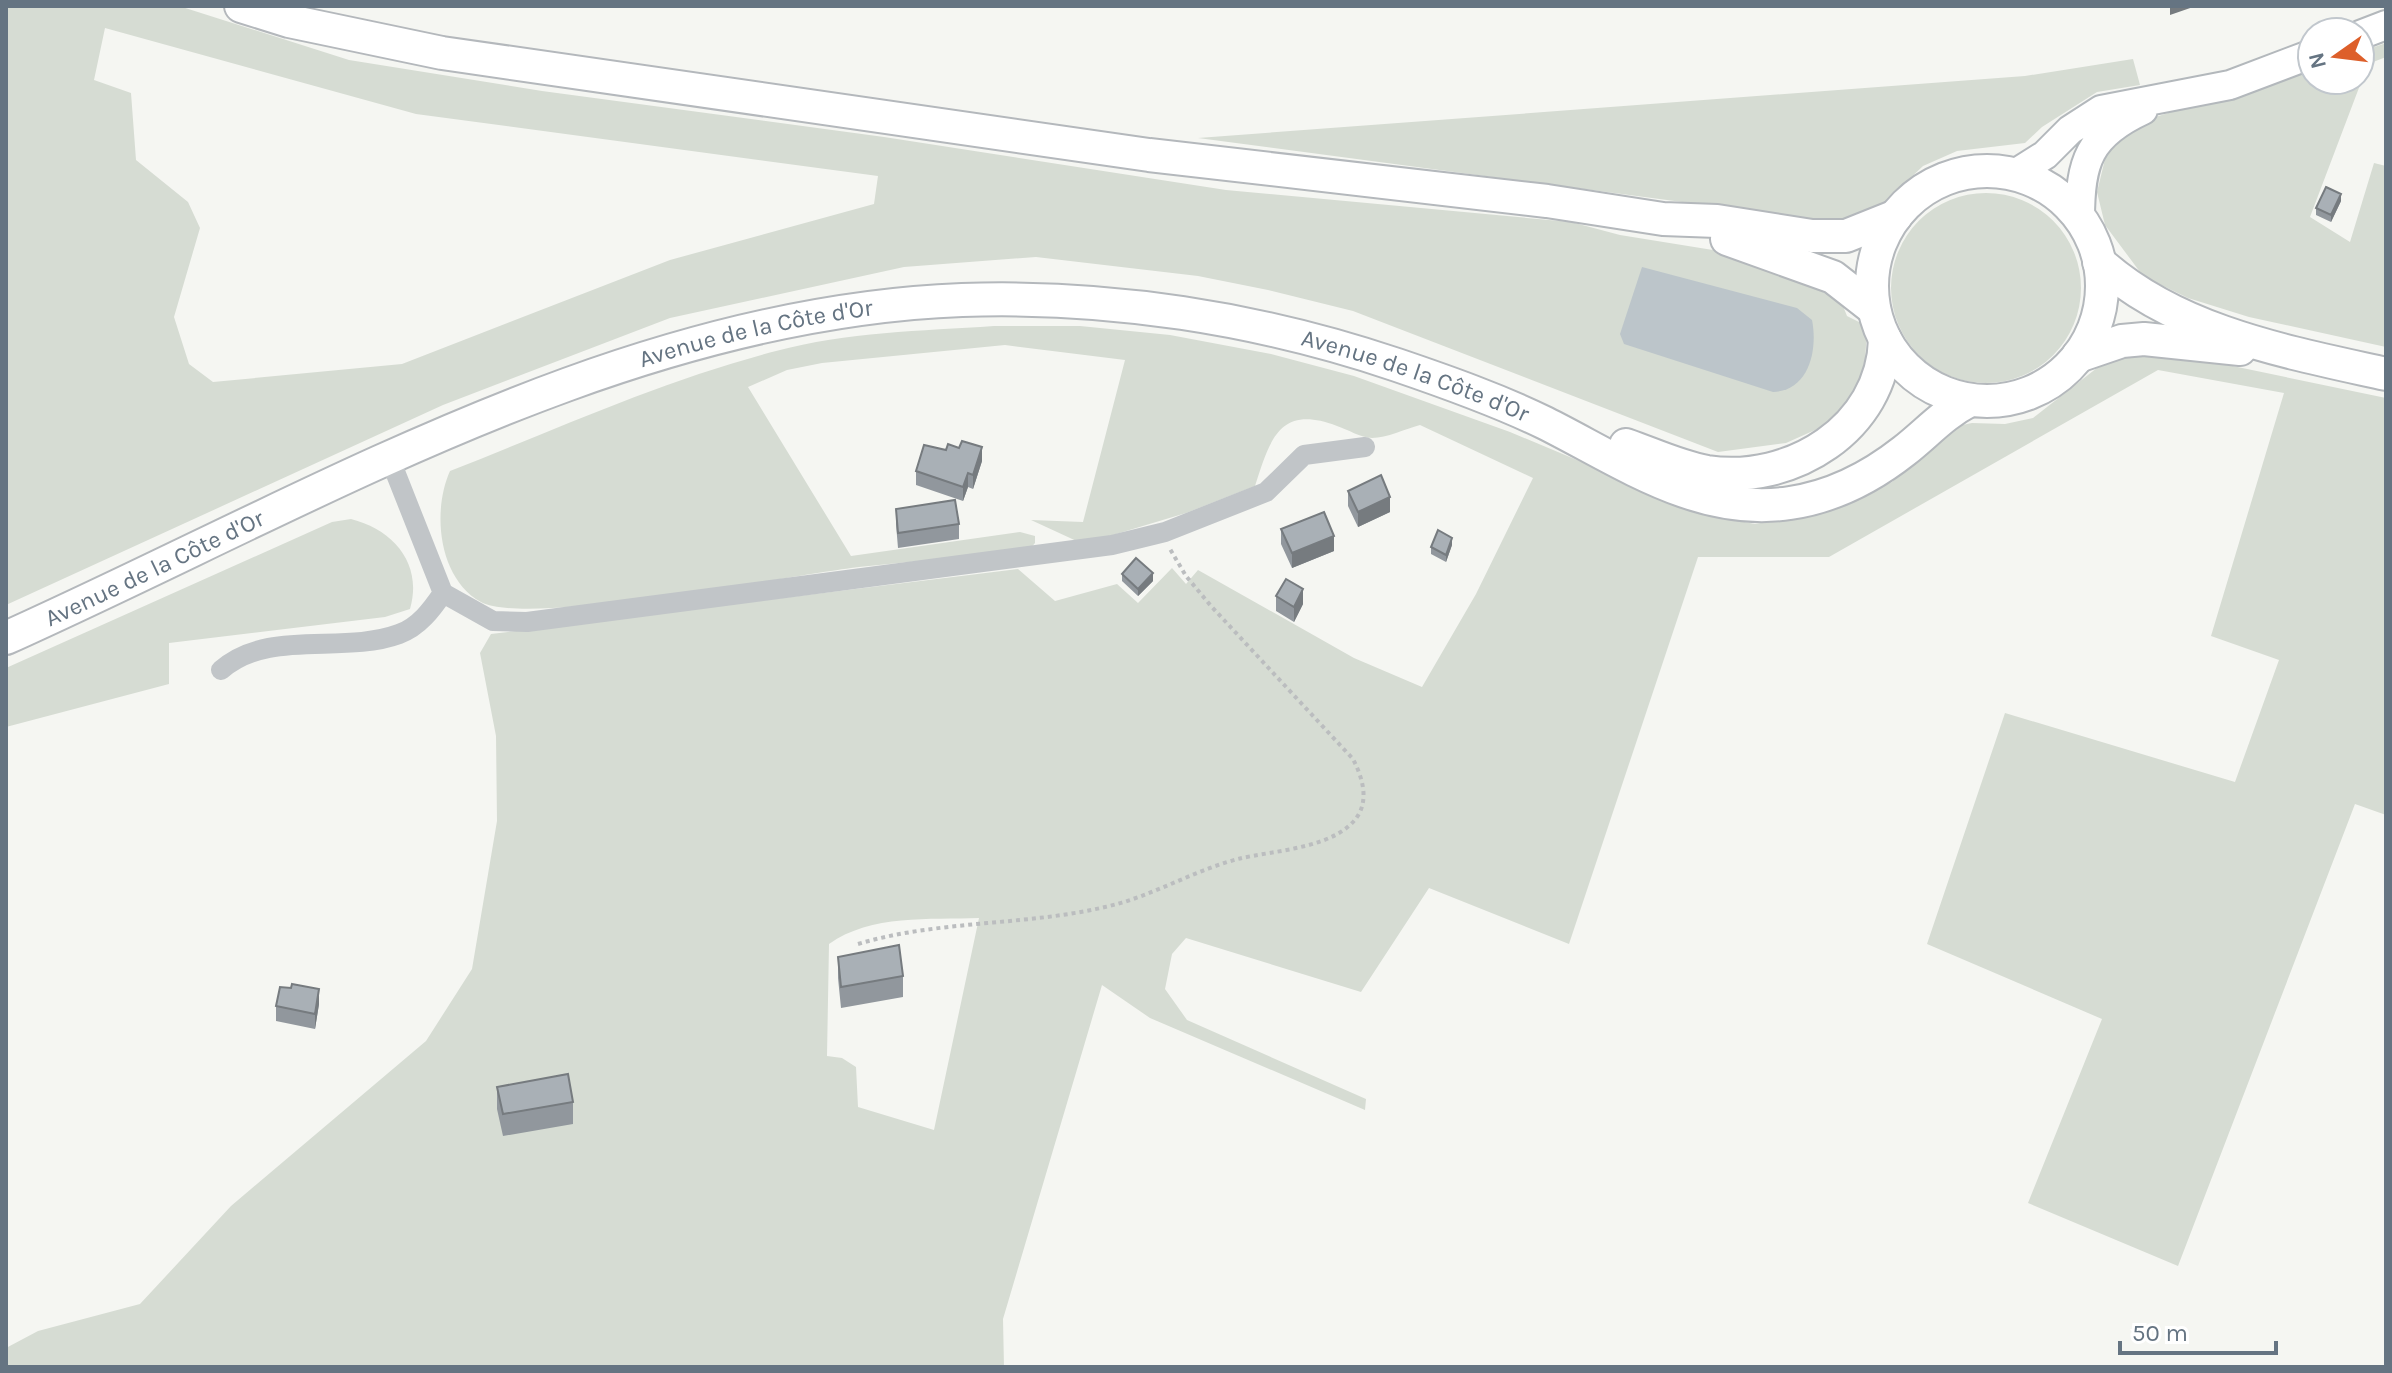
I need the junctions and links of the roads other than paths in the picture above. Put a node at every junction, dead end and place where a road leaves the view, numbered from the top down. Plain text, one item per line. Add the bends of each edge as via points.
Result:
1 (241, 6) edge
2 (2296, 60) edge
3 (2173, 96) junction
4 (2013, 175) junction
5 (1896, 216) junction
6 (1663, 219) junction
7 (2080, 219) junction
8 (2099, 262) junction
9 (1874, 309) junction
10 (1885, 339) junction
11 (2265, 348) junction
12 (2078, 356) junction
13 (2386, 374) edge
14 (1970, 400) junction
15 (1547, 424) junction
16 (1365, 447) dead end
17 (390, 459) junction
18 (443, 593) junction
19 (6, 638) edge
20 (221, 670) dead end

1 - 6 main road via 364,38 481,59 1149,155
2 - 3 main road via 2230,85
3 - 4 main road via 2101,110
3 - 7 main road via 2119,121 2100,137 2085,164
4 - 5 main road via 1957,175 1924,191
4 - 7 main road via 2057,196
5 - 6 main road via 1830,238 1717,221
5 - 9 main road via 1875,260
6 - 9 main road via 1833,277
7 - 8 main road
8 - 11 main road via 2154,302
8 - 12 main road via 2096,321
9 - 10 main road
10 - 14 main road via 1927,384
10 - 15 main road, Avenue de la Côte d'Or via 1879,378 1857,419 1821,449 1770,468 1709,472 1581,428
11 - 12 main road via 2229,350 2144,339
11 - 13 main road
12 - 14 main road via 2042,388 2018,397
14 - 15 main road, Avenue de la Côte d'Or via 1929,425 1909,448 1877,470 1838,490 1759,505 1684,492
15 - 17 main road, Avenue de la Côte d'Or via 1400,366 1269,329 1127,306 963,300 809,316 685,345 528,398
16 - 18 street via 1304,455 1266,492 1165,532 1037,558 527,622 493,621
17 - 18 street
17 - 19 main road, Avenue de la Côte d'Or
18 - 20 street via 428,615 399,634 261,650 236,657

